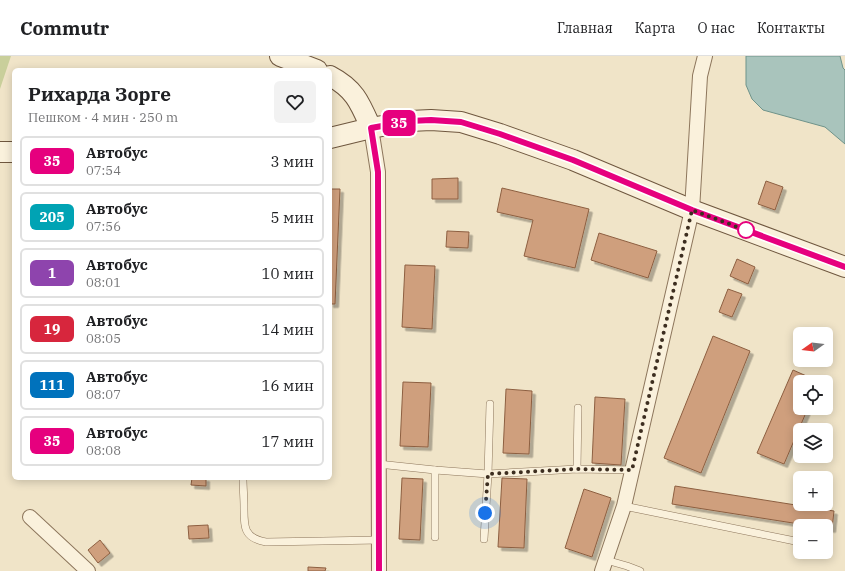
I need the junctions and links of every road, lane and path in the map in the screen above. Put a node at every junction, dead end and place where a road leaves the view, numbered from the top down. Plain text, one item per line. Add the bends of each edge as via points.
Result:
1 (280, 56) edge
2 (705, 56) edge
3 (312, 68) edge
4 (332, 77) edge
5 (371, 128) junction
6 (332, 138) edge
7 (0, 152) edge
8 (12, 152) edge
9 (692, 210) junction
10 (845, 267) edge
11 (490, 404) dead end
12 (578, 408) dead end
13 (378, 464) junction
14 (577, 469) junction
15 (435, 470) junction
16 (632, 470) junction
17 (488, 474) junction
18 (243, 480) edge
19 (624, 506) junction
20 (30, 517) dead end
21 (435, 537) dead end
22 (484, 539) dead end
23 (379, 540) junction
24 (793, 540) edge
25 (604, 565) edge
26 (88, 571) edge
27 (379, 571) edge
28 (640, 571) edge

1 - 3 main road
2 - 9 street via 700,76
4 - 5 main road via 351,91 361,104
5 - 6 main road
5 - 9 main road via 410,121 461,122 573,160
5 - 13 street via 378,172
7 - 8 main road
9 - 10 main road
9 - 16 street
11 - 17 lane
12 - 14 lane
13 - 15 lane
13 - 23 street
14 - 16 lane
14 - 17 lane
15 - 17 lane
15 - 21 lane
16 - 19 street
17 - 22 lane
18 - 23 lane via 244,526 257,541
19 - 24 lane
19 - 25 street
20 - 26 street
23 - 27 street
25 - 28 lane via 628,566

